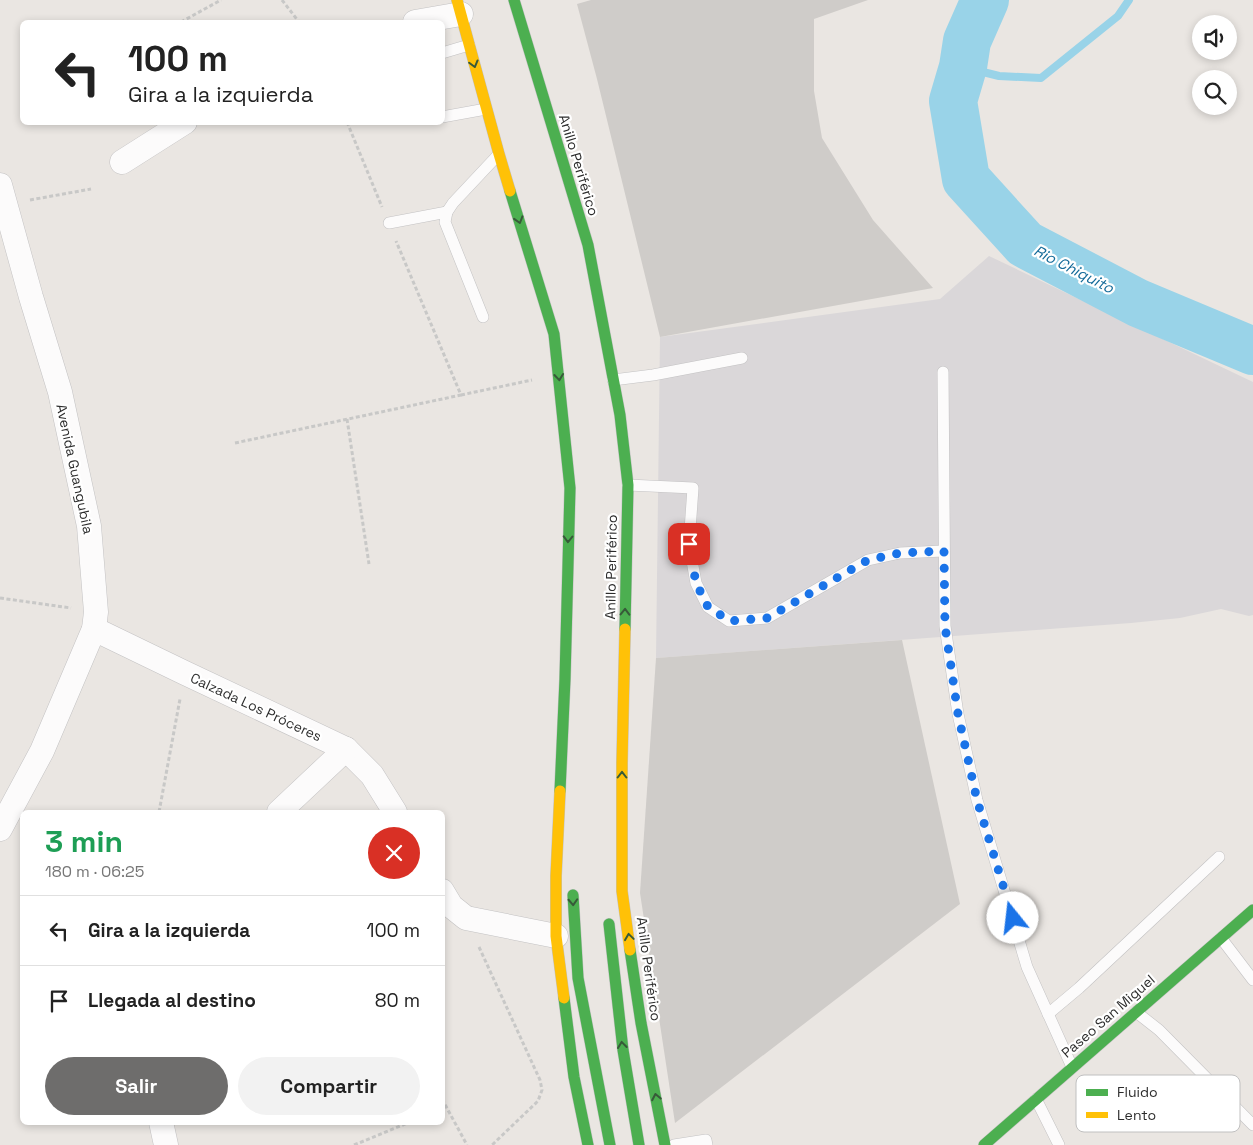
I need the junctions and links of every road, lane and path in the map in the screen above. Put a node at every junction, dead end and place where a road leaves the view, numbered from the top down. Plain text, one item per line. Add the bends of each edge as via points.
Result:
1 (221, 0) edge
2 (282, 0) edge
3 (514, 0) edge
4 (459, 7) edge
5 (185, 20) edge
6 (297, 20) edge
7 (421, 20) edge
8 (469, 45) junction
9 (445, 53) edge
10 (486, 109) junction
11 (445, 117) edge
12 (180, 125) edge
13 (348, 125) edge
14 (499, 154) junction
15 (122, 162) dead end
16 (91, 189) dead end
17 (2, 198) edge
18 (447, 212) junction
19 (389, 223) junction
20 (483, 317) dead end
21 (742, 358) dead end
22 (942, 372) dead end
23 (558, 374) junction
24 (614, 380) junction
25 (462, 395) junction
26 (620, 415) junction
27 (347, 419) junction
28 (235, 443) dead end
29 (615, 468) dead end
30 (628, 485) junction
31 (570, 488) junction
32 (580, 521) dead end
33 (944, 551) junction
34 (369, 564) dead end
35 (0, 598) edge
36 (95, 621) junction
37 (185, 673) junction
38 (346, 749) junction
39 (159, 810) edge
40 (281, 810) edge
41 (394, 810) edge
42 (0, 829) edge
43 (1219, 856) dead end
44 (573, 881) dead end
45 (445, 896) edge
46 (1253, 910) edge
47 (609, 914) dead end
48 (466, 918) junction
49 (556, 936) junction
50 (1221, 938) junction
51 (1253, 980) edge
52 (1136, 1012) junction
53 (1048, 1014) junction
54 (1072, 1067) junction
55 (1204, 1075) edge
56 (1036, 1099) junction
57 (445, 1108) edge
58 (1240, 1112) edge
59 (162, 1125) edge
60 (403, 1125) edge
61 (1253, 1125) edge
62 (166, 1145) edge
63 (354, 1145) edge
64 (467, 1145) edge
65 (492, 1145) edge
66 (588, 1145) edge
67 (610, 1145) edge
68 (639, 1145) edge
69 (665, 1145) edge
70 (674, 1145) edge
71 (707, 1145) edge
72 (984, 1145) edge
73 (1059, 1145) edge

1 - 5 path
2 - 6 path
3 - 24 main road, Anillo Periférico via 588,245
4 - 7 street
4 - 8 main road
8 - 9 lane
8 -> 10 main road
10 - 11 lane
10 - 14 main road
12 - 15 street
13 - 19 path
14 - 18 lane
14 -> 23 main road via 554,334
16 - 17 path
17 - 36 street, Avenida Guangubila via 60,392 89,526
18 - 19 lane
18 - 20 lane via 445,222
19 - 25 path
21 - 24 lane
22 - 33 lane
23 - 25 path
23 -> 31 main road
24 - 26 main road, Anillo Periférico
25 - 27 path
26 - 29 main road
26 - 30 main road, Anillo Periférico
27 - 28 path
27 - 34 path
30 - 33 lane via 693,488 689,544 696,583 708,607 730,621 767,618 868,560 900,553
69 -> 30 main road, Anillo Periférico via 641,1023 622,891
31 - 32 main road
31 -> 49 main road
33 - 53 lane via 945,626 958,714 975,790 1027,967
35 - 36 path
36 - 37 street, Calzada Los Próceres
36 - 42 street, Avenida Guangubila via 42,751
37 - 38 street, Calzada Los Próceres
37 - 39 path
38 - 40 street
38 - 41 street, Calzada Los Próceres via 372,775
43 - 53 lane
44 -> 67 main road via 578,978
45 - 48 street via 451,906
46 - 50 main road, Paseo San Miguel
68 -> 47 main road via 623,1050
48 - 49 street
48 - 65 path via 542,1090 538,1101
49 - 66 main road via 574,1077
50 - 51 lane
50 - 52 main road, Paseo San Miguel
52 - 54 main road, Paseo San Miguel
52 - 55 lane via 1160,1030
53 - 54 lane
54 - 56 main road, Paseo San Miguel
56 - 72 main road, Paseo San Miguel
56 - 73 lane
57 - 64 path
58 - 61 lane
59 - 62 street
60 - 63 path
70 - 71 lane via 706,1140

